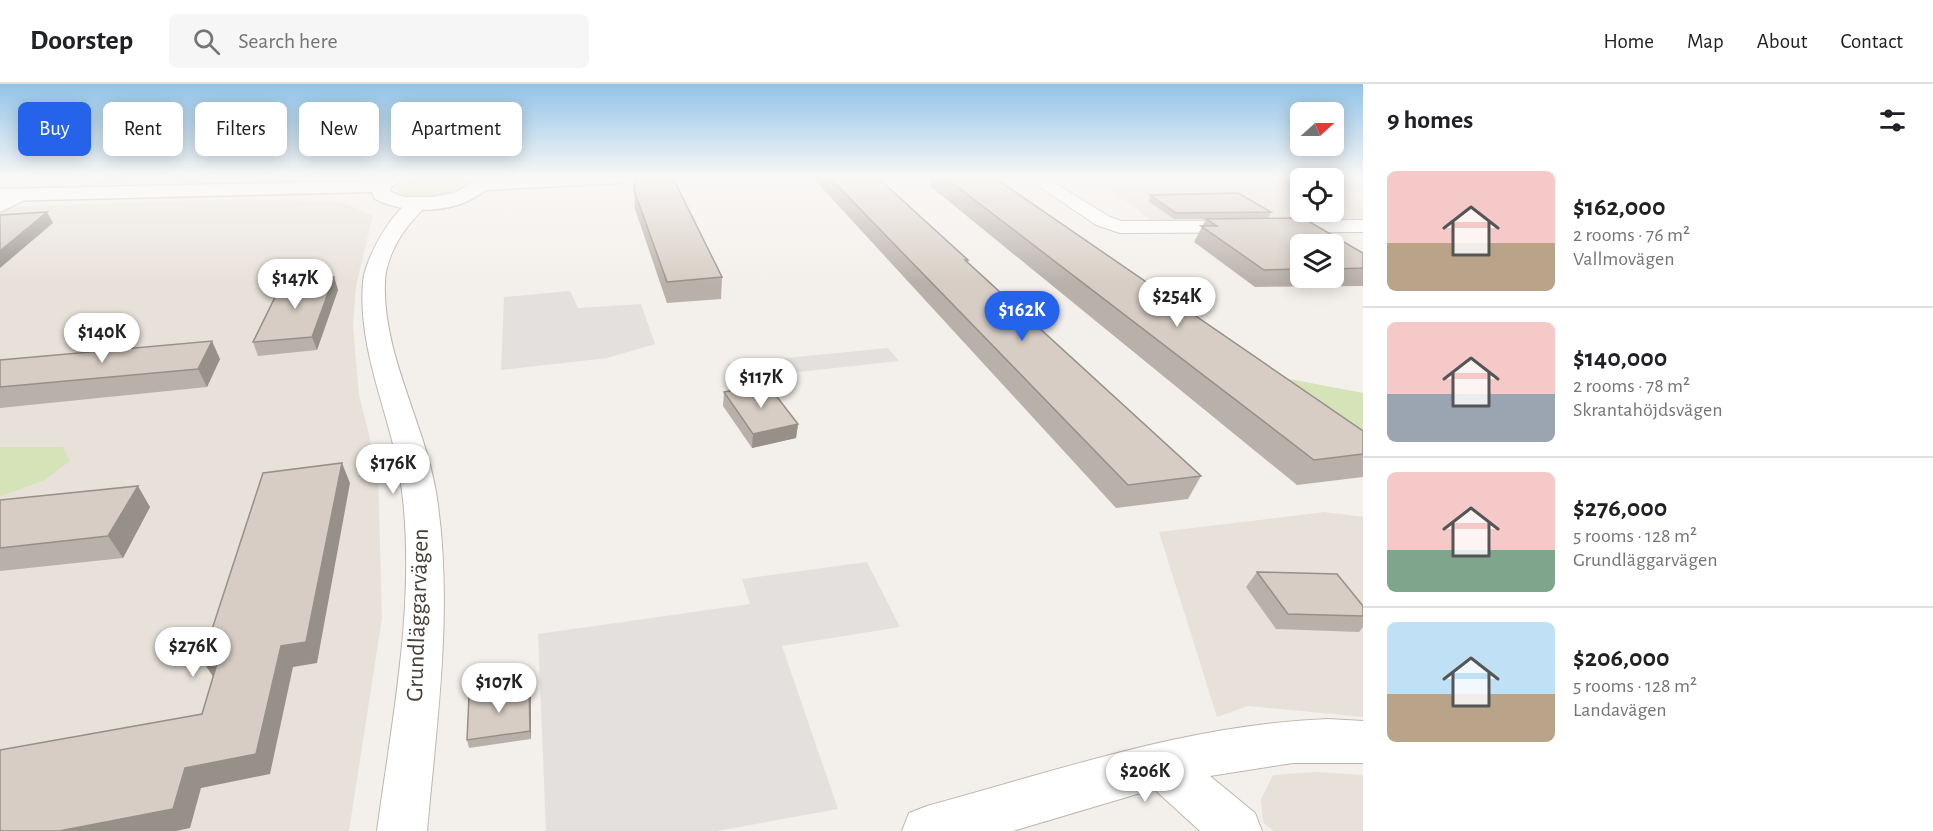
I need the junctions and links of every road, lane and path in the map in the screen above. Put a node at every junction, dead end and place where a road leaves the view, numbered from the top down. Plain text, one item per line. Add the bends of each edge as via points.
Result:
1 (410, 213) edge
2 (1090, 213) edge
3 (1363, 226) edge
4 (1363, 742) edge
5 (1161, 764) junction
6 (402, 831) edge
7 (927, 831) edge
8 (1236, 831) edge

1 - 6 street, Grundläggarvägen via 398,226 374,277 375,329 413,453 424,552 422,641
2 - 3 street via 1120,227
4 - 5 street via 1259,744
5 - 7 street
5 - 8 street

